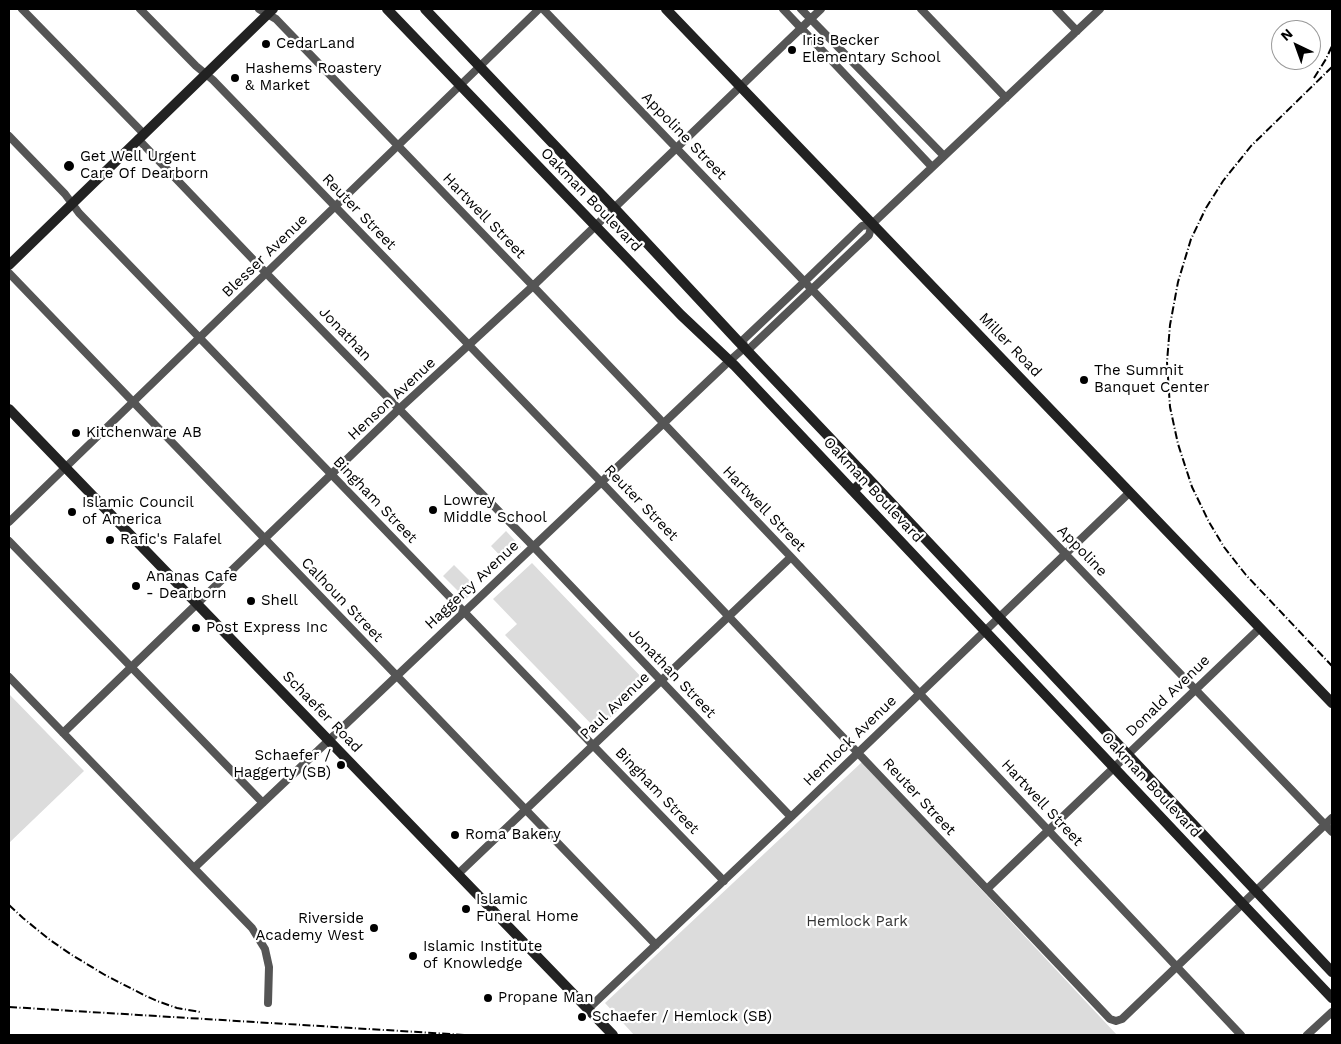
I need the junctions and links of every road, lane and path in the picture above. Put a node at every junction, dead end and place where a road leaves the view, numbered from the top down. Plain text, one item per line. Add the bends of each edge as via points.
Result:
1 (22, 9) edge
2 (140, 9) edge
3 (387, 9) edge
4 (425, 9) edge
5 (539, 9) edge
6 (543, 9) edge
7 (666, 9) edge
8 (783, 9) edge
9 (801, 9) edge
10 (821, 9) edge
11 (921, 9) edge
12 (1056, 9) edge
13 (1100, 9) edge
14 (266, 11) edge
15 (810, 19) junction
16 (801, 28) junction
17 (1077, 31) junction
18 (479, 66) junction
19 (205, 74) junction
20 (460, 86) junction
21 (740, 86) junction
22 (1006, 98) junction
23 (9, 136) edge
24 (141, 136) junction
25 (398, 146) junction
26 (676, 148) junction
27 (944, 156) junction
28 (932, 167) junction
29 (72, 204) junction
30 (335, 206) junction
31 (614, 208) junction
32 (872, 224) junction
33 (595, 226) junction
34 (840, 248) junction
35 (847, 256) junction
36 (9, 265) edge
37 (9, 273) edge
38 (266, 273) junction
39 (804, 281) junction
40 (533, 286) junction
41 (812, 289) junction
42 (774, 310) junction
43 (782, 318) junction
44 (200, 337) junction
45 (469, 346) junction
46 (744, 348) junction
47 (730, 361) junction
48 (132, 402) junction
49 (9, 409) edge
50 (399, 409) junction
51 (663, 424) junction
52 (65, 467) junction
53 (331, 474) junction
54 (867, 477) junction
55 (601, 482) junction
56 (853, 491) junction
57 (1130, 492) junction
58 (9, 522) edge
59 (264, 539) junction
60 (9, 541) edge
61 (533, 547) junction
62 (1065, 553) junction
63 (791, 557) junction
64 (197, 604) junction
65 (465, 612) junction
66 (729, 616) junction
67 (999, 617) junction
68 (1260, 628) junction
69 (985, 630) junction
70 (131, 667) junction
71 (397, 676) junction
72 (9, 677) edge
73 (661, 681) junction
74 (1196, 689) junction
75 (919, 693) junction
76 (1332, 703) edge
77 (63, 733) junction
78 (329, 740) junction
79 (594, 745) junction
80 (858, 752) junction
81 (1127, 754) junction
82 (1114, 767) junction
83 (263, 803) junction
84 (526, 809) junction
85 (791, 817) junction
86 (1332, 818) edge
87 (1325, 824) junction
88 (1048, 830) junction
89 (1332, 832) edge
90 (194, 868) junction
91 (458, 874) junction
92 (724, 881) junction
93 (987, 888) junction
94 (1256, 891) junction
95 (1242, 904) junction
96 (656, 945) junction
97 (1176, 966) junction
98 (1332, 972) edge
99 (1332, 998) edge
100 (268, 1003) dead end
101 (588, 1009) junction
102 (1332, 1012) edge
103 (613, 1035) edge
104 (1241, 1035) edge
105 (1307, 1035) edge

1 - 24 street, Jonathan
2 - 19 street, Reuter Street
3 - 20 street, Oakman Boulevard
4 - 18 street, Oakman Boulevard
5 - 18 street, Blesser Avenue
6 - 26 street, Appoline Street
7 - 21 street, Miller Road
8 - 16 street
9 - 15 street
10 - 15 street
11 - 22 street
12 - 17 street
13 - 17 street, Haggerty Avenue
14 - 19 street
14 - 25 street, Hartwell Street
15 - 16 street
15 - 27 street
16 - 21 street, Henson Avenue
16 - 28 street
17 - 22 street, Haggerty Avenue
18 - 20 street, Blesser Avenue
18 - 31 street, Oakman Boulevard
19 - 24 street
19 - 30 street, Reuter Street
20 - 25 street, Blesser Avenue
20 - 33 street, Oakman Boulevard
21 - 26 street, Henson Avenue
21 - 32 street, Miller Road
22 - 27 street, Haggerty Avenue
23 - 29 street, Bingham Street
24 - 29 street
24 - 38 street, Jonathan
25 - 30 street, Blesser Avenue
25 - 40 street, Hartwell Street
26 - 31 street, Henson Avenue
26 - 39 street, Appoline Street
27 - 28 street, Haggerty Avenue
28 - 32 street, Haggerty Avenue
29 - 36 street
29 - 44 street, Bingham Street
30 - 38 street, Blesser Avenue
30 - 45 street, Reuter Street
31 - 33 street, Henson Avenue
31 - 46 street, Oakman Boulevard
32 - 34 street, Haggerty Avenue via 862,226
32 - 35 street, Haggerty Avenue via 869,235
32 - 57 street, Miller Road
33 - 40 street, Henson Avenue
33 - 47 street, Oakman Boulevard
34 - 35 street
34 - 39 street, Haggerty Avenue
35 - 41 street, Haggerty Avenue
37 - 48 street, Calhoun Street
38 - 44 street, Blesser Avenue
38 - 50 street, Jonathan
39 - 41 street, Appoline Street
39 - 42 street, Haggerty Avenue
40 - 45 street, Henson Avenue
40 - 51 street, Hartwell Street
41 - 43 street, Haggerty Avenue
41 - 62 street, Appoline
42 - 43 street
42 - 46 street, Haggerty Avenue via 743,340
43 - 46 street, Haggerty Avenue via 750,348
44 - 48 street, Blesser Avenue
44 - 53 street, Bingham Street
45 - 50 street, Henson Avenue
45 - 55 street, Reuter Street
46 - 47 street, Haggerty Avenue
46 - 54 street, Oakman Boulevard
47 - 51 street, Haggerty Avenue
47 - 56 street, Oakman Boulevard
48 - 52 street, Blesser Avenue
48 - 59 street, Calhoun Street
49 - 52 street, Schaefer Road
50 - 53 street, Henson Avenue
50 - 61 street, Jonathan
51 - 55 street, Haggerty Avenue
51 - 63 street, Hartwell Street
52 - 58 street, Blesser Avenue
52 - 64 street, Schaefer Road
53 - 59 street, Henson Avenue
53 - 65 street, Bingham Street
54 - 56 street
54 - 67 street, Oakman Boulevard
55 - 61 street, Haggerty Avenue
55 - 66 street, Reuter Street
56 - 69 street, Oakman Boulevard
57 - 62 street, Hemlock Avenue
57 - 68 street, Miller Road
59 - 64 street, Henson Avenue
59 - 71 street, Calhoun Street
60 - 70 street
61 - 65 street, Haggerty Avenue
61 - 73 street, Jonathan Street
62 - 67 street, Hemlock Avenue
62 - 74 street, Appoline
63 - 66 street, Paul Avenue
63 - 75 street, Hartwell Street
64 - 70 street, Henson Avenue
64 - 78 street, Schaefer Road
65 - 71 street, Haggerty Avenue
65 - 79 street, Bingham Street
66 - 73 street, Paul Avenue
66 - 80 street, Reuter Street
67 - 69 street, Hemlock Avenue
67 - 81 street, Oakman Boulevard
68 - 74 street, Donald Avenue
68 - 76 street, Miller Road
69 - 75 street, Hemlock Avenue
69 - 82 street, Oakman Boulevard
70 - 77 street, Henson Avenue
70 - 83 street
71 - 78 street, Haggerty Avenue
71 - 84 street, Calhoun Street
72 - 77 street
73 - 79 street, Paul Avenue
73 - 85 street, Jonathan Street
74 - 81 street, Donald Avenue
74 - 87 street, Appoline
75 - 80 street, Hemlock Avenue
75 - 88 street, Hartwell Street
77 - 90 street
78 - 83 street, Haggerty Avenue
78 - 91 street, Schaefer Road
79 - 84 street, Paul Avenue
79 - 92 street, Bingham Street
80 - 85 street, Hemlock Avenue
80 - 93 street, Reuter Street
81 - 82 street, Donald Avenue
81 - 94 street, Oakman Boulevard
82 - 88 street, Donald Avenue
82 - 95 street, Oakman Boulevard
83 - 90 street, Haggerty Avenue
84 - 91 street, Paul Avenue
84 - 96 street, Calhoun Street
85 - 92 street, Hemlock Avenue
86 - 87 street
87 - 89 street, Appoline
87 - 94 street
88 - 93 street, Donald Avenue
88 - 97 street, Hartwell Street
90 - 100 street via 260,940 269,967
91 - 101 street, Schaefer Road
92 - 96 street, Hemlock Avenue
93 - 97 street, Reuter Street via 1110,1019 1122,1019
94 - 95 street
94 - 98 street, Oakman Boulevard
95 - 97 street
95 - 99 street, Oakman Boulevard
96 - 101 street, Hemlock Avenue
97 - 104 street, Hartwell Street
101 - 103 street, Schaefer Road
102 - 105 street

